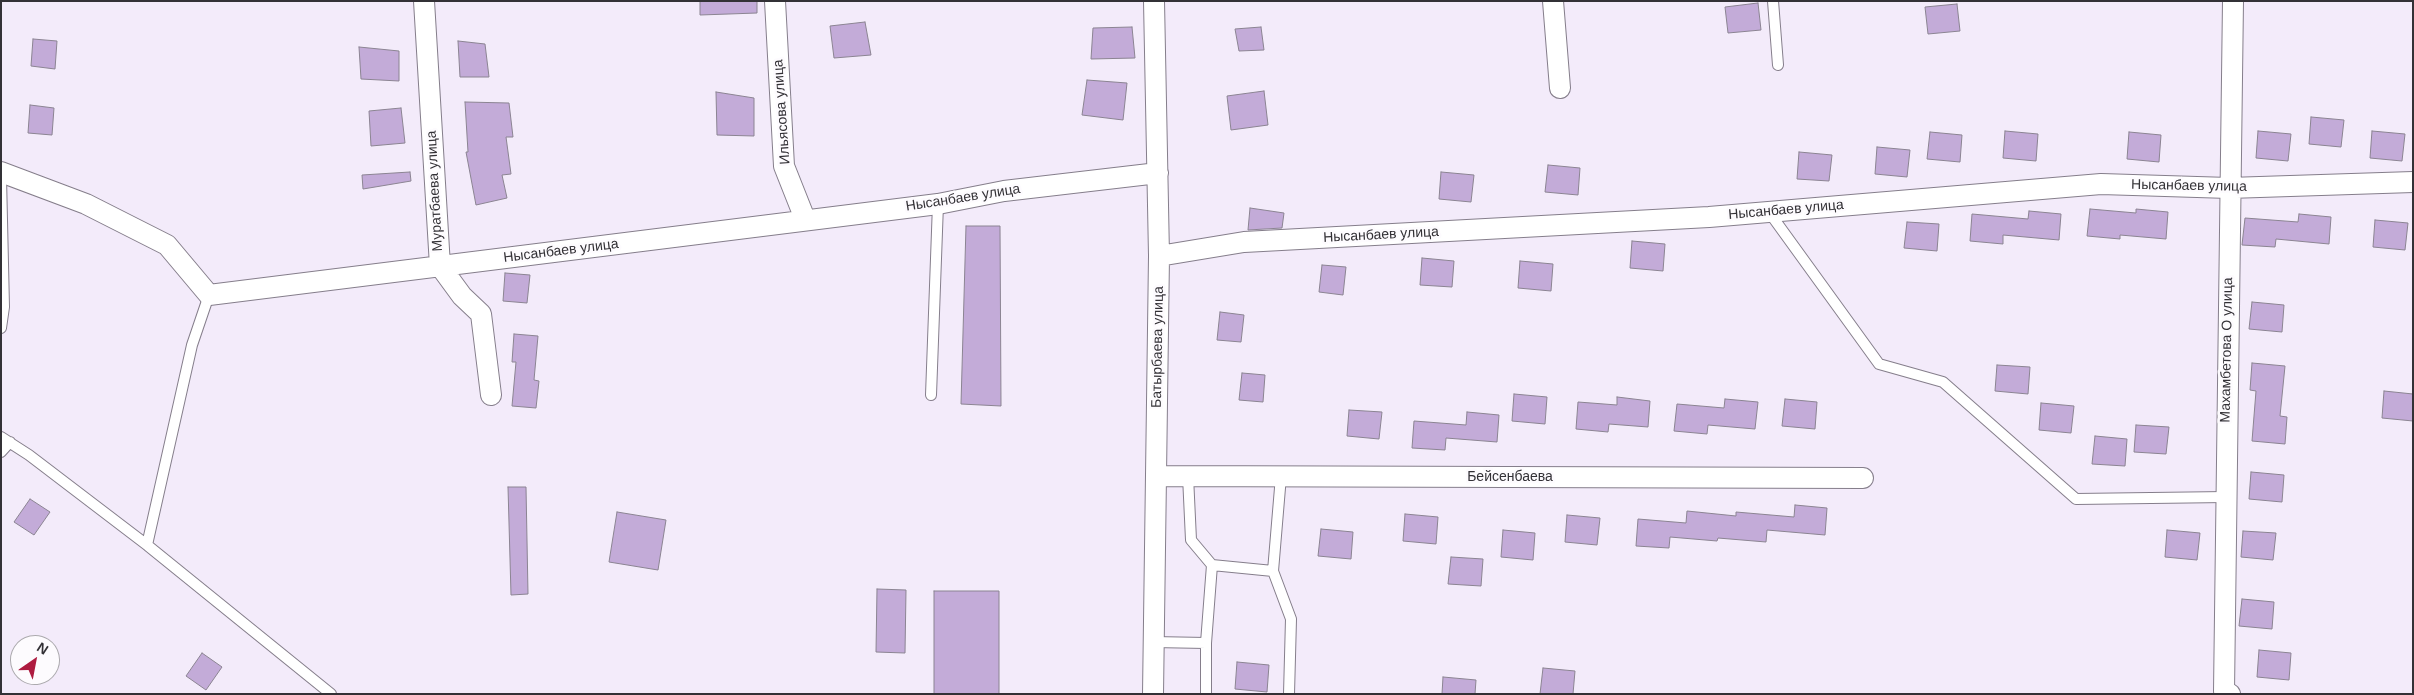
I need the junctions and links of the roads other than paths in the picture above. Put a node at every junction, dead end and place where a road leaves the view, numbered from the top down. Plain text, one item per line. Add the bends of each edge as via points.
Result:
1 (424, 1) edge
2 (775, 1) edge
3 (1154, 1) edge
4 (1553, 1) edge
5 (1773, 1) edge
6 (2233, 1) edge
7 (1778, 64) dead end
8 (1560, 88) dead end
9 (1, 172) edge
10 (1158, 173) junction
11 (1, 177) edge
12 (2413, 182) edge
13 (2229, 188) junction
14 (938, 204) junction
15 (1769, 212) junction
16 (805, 219) junction
17 (1159, 256) junction
18 (440, 266) junction
19 (209, 295) junction
20 (1, 328) edge
21 (931, 395) dead end
22 (491, 396) dead end
23 (5, 439) edge
24 (1, 452) edge
25 (1156, 476) junction
26 (1188, 476) junction
27 (1281, 476) junction
28 (1863, 478) dead end
29 (2226, 497) junction
30 (147, 545) junction
31 (1212, 565) junction
32 (1273, 572) junction
33 (1153, 642) junction
34 (1206, 643) junction
35 (332, 694) edge
36 (1152, 694) edge
37 (1206, 694) edge
38 (1289, 694) edge
39 (2230, 694) edge

1 - 18 street, Муратбаева улица
2 - 16 street, Ильясова улица via 784,166
3 - 10 street, Батырбаева улица
4 - 8 street
5 - 7 lane
6 - 13 street, Махамбетова О улица
9 - 19 street via 86,204 167,245
10 - 14 street, Нысанбаев улица via 1004,191
10 - 17 street, Батырбаева улица
11 - 20 lane via 4,307
12 - 13 street, Нысанбаев улица
13 - 15 street, Нысанбаев улица via 2101,184
13 - 29 street, Махамбетова О улица
14 - 16 street, Нысанбаев улица
14 - 21 lane
15 - 17 street, Нысанбаев улица via 1244,242
15 - 29 lane via 1879,364 1943,382 2076,499
16 - 18 street, Нысанбаев улица
17 - 25 street, Батырбаева улица
18 - 19 street, Нысанбаев улица
18 - 22 street, Муратбаева улица via 462,296 481,314
19 - 30 lane via 192,345
23 - 24 lane
23 - 30 lane
25 - 26 street, Бейсенбаева
25 - 33 street, Батырбаева улица
26 - 27 street, Бейсенбаева
26 - 31 lane via 1191,540
27 - 28 street, Бейсенбаева
27 - 32 lane
29 - 39 street, Махамбетова О улица via 2224,691
30 - 35 lane
31 - 32 lane
31 - 34 lane
32 - 38 lane via 1291,619
33 - 34 lane
33 - 36 street, Батырбаева улица
34 - 37 lane

